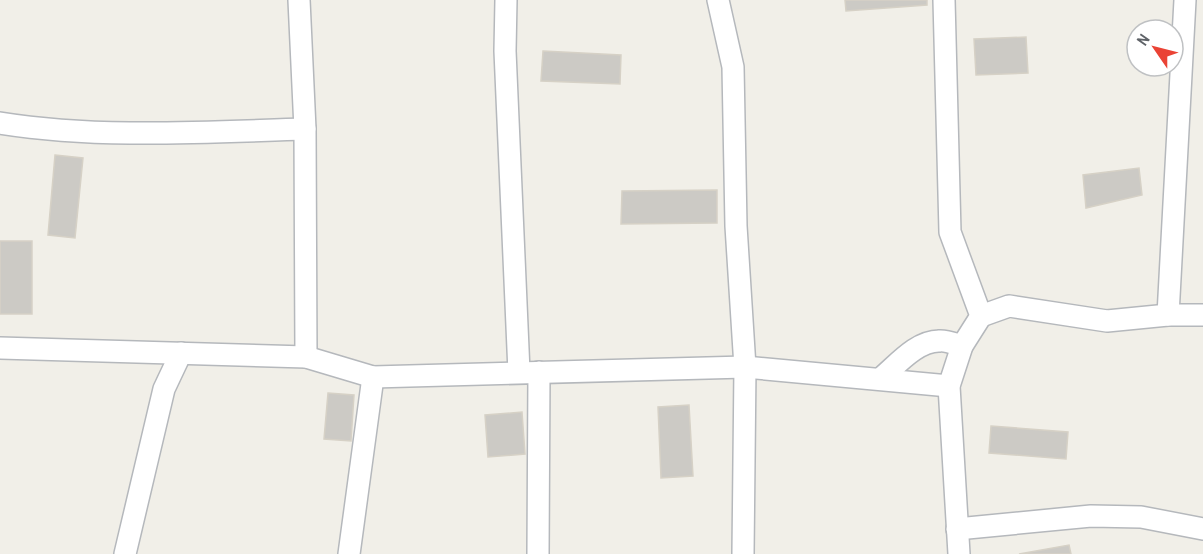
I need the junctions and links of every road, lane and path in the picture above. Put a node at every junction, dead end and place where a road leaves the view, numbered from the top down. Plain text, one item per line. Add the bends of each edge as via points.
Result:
1 (299, 0) edge
2 (506, 0) edge
3 (718, 0) edge
4 (944, 0) edge
5 (1185, 0) edge
6 (0, 123) edge
7 (305, 129) junction
8 (1168, 315) junction
9 (1203, 315) edge
10 (981, 316) junction
11 (962, 346) junction
12 (0, 348) edge
13 (181, 353) junction
14 (306, 357) junction
15 (745, 367) junction
16 (529, 372) junction
17 (373, 377) junction
18 (880, 380) junction
19 (950, 386) junction
20 (957, 529) junction
21 (1203, 529) edge
22 (125, 554) edge
23 (349, 554) edge
24 (538, 554) edge
25 (743, 554) edge
26 (959, 554) edge

1 - 7 street
2 - 16 street via 514,205
3 - 15 street via 733,67 736,226
4 - 10 street via 950,232
5 - 8 street
6 - 7 street via 34,128 175,133
7 - 14 street
8 - 9 street
8 - 10 street via 1107,321 1009,306
10 - 11 street
11 - 18 street via 940,340 928,342
11 - 19 street
12 - 13 street
13 - 14 street
13 - 22 street via 164,389
14 - 17 street
15 - 16 street
15 - 18 street
15 - 25 street
16 - 17 street
16 - 24 street
17 - 23 street
18 - 19 street
19 - 20 street
20 - 21 street via 1101,516 1141,517
20 - 26 street

